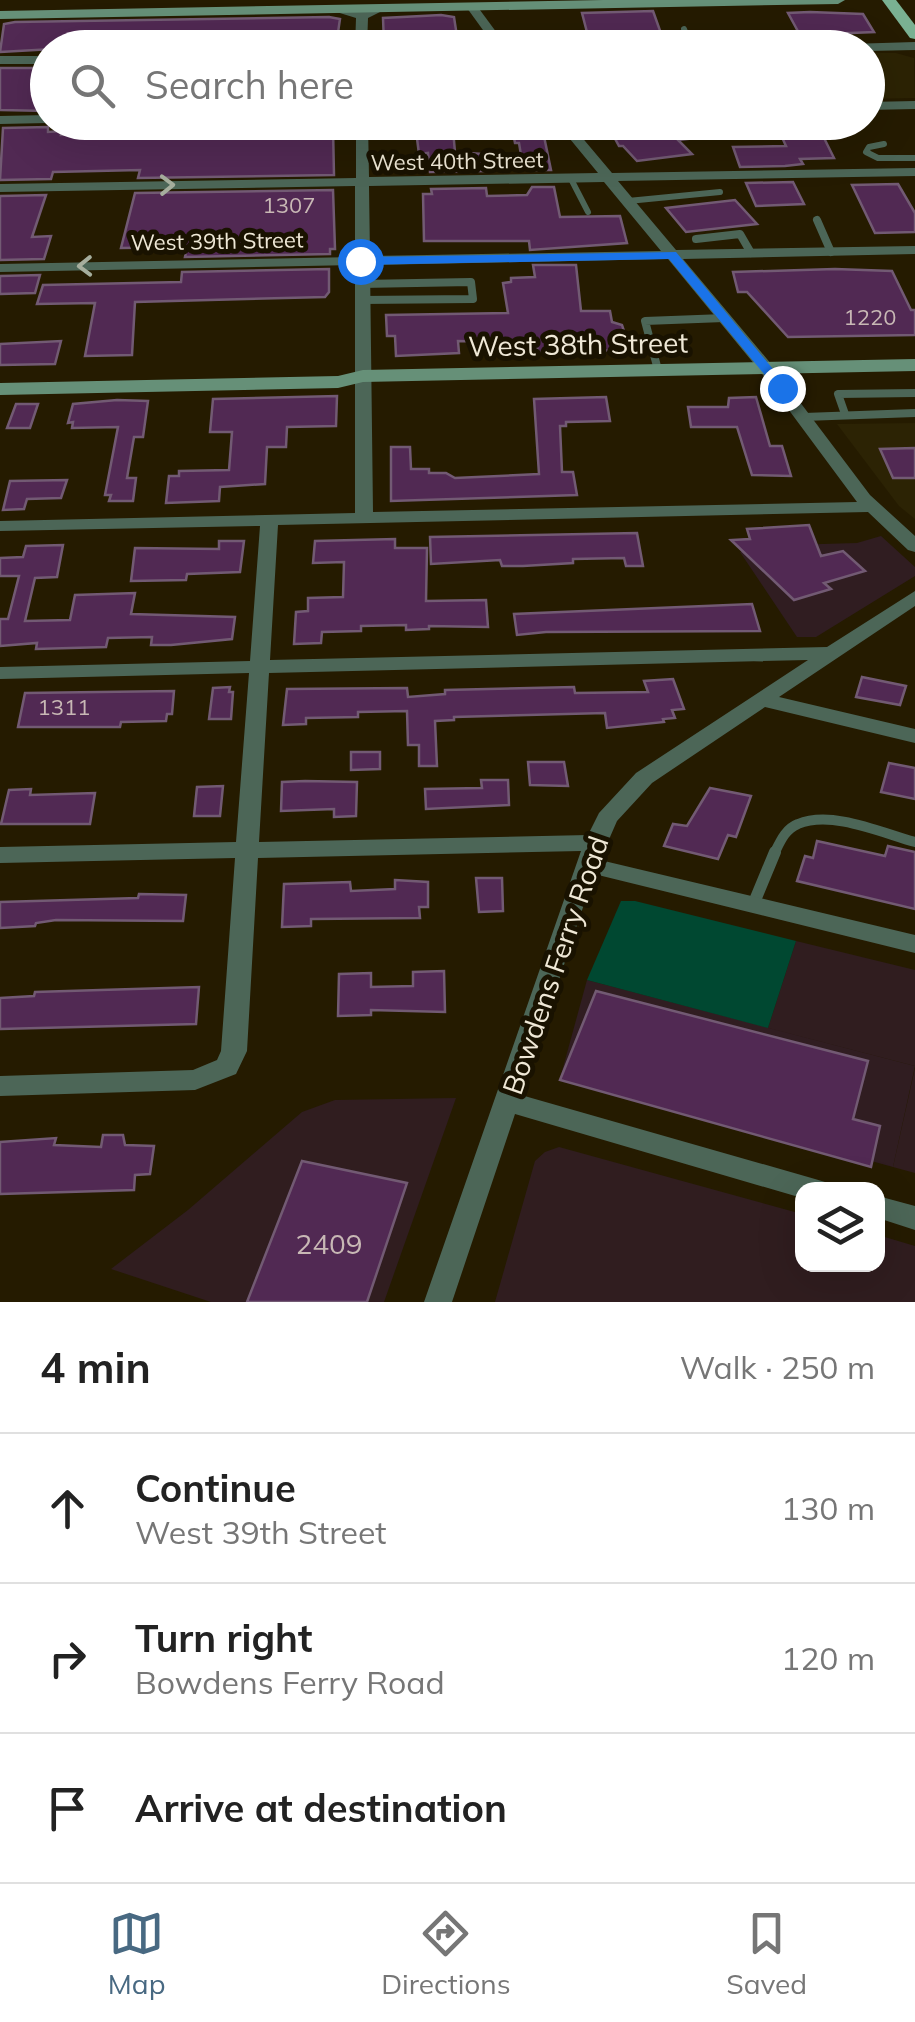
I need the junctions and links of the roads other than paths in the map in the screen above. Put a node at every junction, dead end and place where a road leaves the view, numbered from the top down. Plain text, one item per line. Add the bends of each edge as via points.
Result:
1 (499, 0) edge
2 (811, 0) edge
3 (838, 0) edge
4 (889, 0) edge
5 (472, 8) junction
6 (378, 9) junction
7 (336, 10) junction
8 (0, 11) edge
9 (362, 16) junction
10 (362, 30) edge
11 (488, 30) edge
12 (915, 35) edge
13 (915, 46) edge
14 (885, 47) edge
15 (0, 60) edge
16 (30, 60) edge
17 (915, 105) edge
18 (885, 106) edge
19 (0, 120) edge
20 (30, 120) edge
21 (362, 140) edge
22 (577, 140) edge
23 (884, 144) dead end
24 (915, 158) edge
25 (915, 172) edge
26 (572, 178) junction
27 (609, 178) junction
28 (363, 182) junction
29 (0, 188) edge
30 (720, 192) dead end
31 (628, 201) junction
32 (588, 212) dead end
33 (817, 220) dead end
34 (696, 240) dead end
35 (915, 250) edge
36 (831, 252) junction
37 (751, 253) junction
38 (672, 255) junction
39 (360, 261) junction
40 (0, 268) edge
41 (361, 292) junction
42 (724, 318) junction
43 (915, 365) edge
44 (766, 368) junction
45 (658, 370) junction
46 (363, 376) junction
47 (0, 378) edge
48 (0, 389) edge
49 (915, 392) edge
50 (915, 413) edge
51 (846, 414) junction
52 (804, 417) junction
53 (871, 507) junction
54 (364, 518) junction
55 (270, 521) junction
56 (0, 526) edge
57 (915, 546) edge
58 (915, 598) edge
59 (830, 653) junction
60 (260, 667) junction
61 (0, 674) edge
62 (760, 699) junction
63 (915, 736) edge
64 (915, 842) edge
65 (248, 849) junction
66 (590, 854) junction
67 (0, 855) edge
68 (754, 905) junction
69 (915, 944) edge
70 (0, 1086) edge
71 (508, 1102) junction
72 (795, 1184) edge
73 (885, 1209) edge
74 (915, 1218) edge
75 (438, 1302) edge

1 - 8 street
2 - 3 street
2 - 5 street
4 - 12 main road
5 - 6 street
5 - 11 street
6 - 7 street
6 - 9 street
7 - 8 street
7 - 9 street
9 - 10 street
13 - 14 street
15 - 16 street
17 - 18 street
19 - 20 street
21 - 28 street
22 - 27 street
23 - 24 lane via 866,152
25 - 27 street, West 40th Street
26 - 27 street, West 40th Street
26 - 28 street, West 40th Street
26 - 32 lane
27 - 31 street
29 -> 28 street, West 40th Street
28 - 39 street
30 - 31 lane
31 - 38 street
33 - 36 lane
34 - 37 lane via 740,234
35 - 36 street, West 39th Street
36 - 37 street, West 39th Street
37 - 38 street, West 39th Street
38 - 39 street, West 39th Street
38 - 42 street
39 -> 40 street, West 39th Street
39 - 41 street
41 - 41 lane via 473,299 471,282
41 - 46 street
42 - 44 street
42 - 45 lane via 645,320
43 - 44 street, West 38th Street
44 - 45 street, West 38th Street
44 - 52 street
45 - 46 street, West 38th Street
46 - 47 street, West 38th Street via 339,371
46 - 48 street, West 38th Street via 338,382
46 - 54 street
49 - 51 lane via 838,394
50 - 51 lane
51 - 52 lane
52 - 53 street
53 - 54 street
53 - 57 street
54 - 55 street
55 - 56 street
55 - 60 street
58 - 59 street, Bowdens Ferry Road
59 - 60 street
59 - 62 street, Bowdens Ferry Road
60 - 61 street
60 - 65 street
62 - 63 street
62 - 66 street, Bowdens Ferry Road via 644,778 607,818
64 - 68 lane via 829,821 801,822 787,831
65 - 66 street
65 - 67 street
65 - 70 street via 228,1067 196,1080
66 - 68 street
66 - 71 street, Bowdens Ferry Road
68 - 69 street
71 - 72 street
71 - 75 street, Bowdens Ferry Road
73 - 74 street

